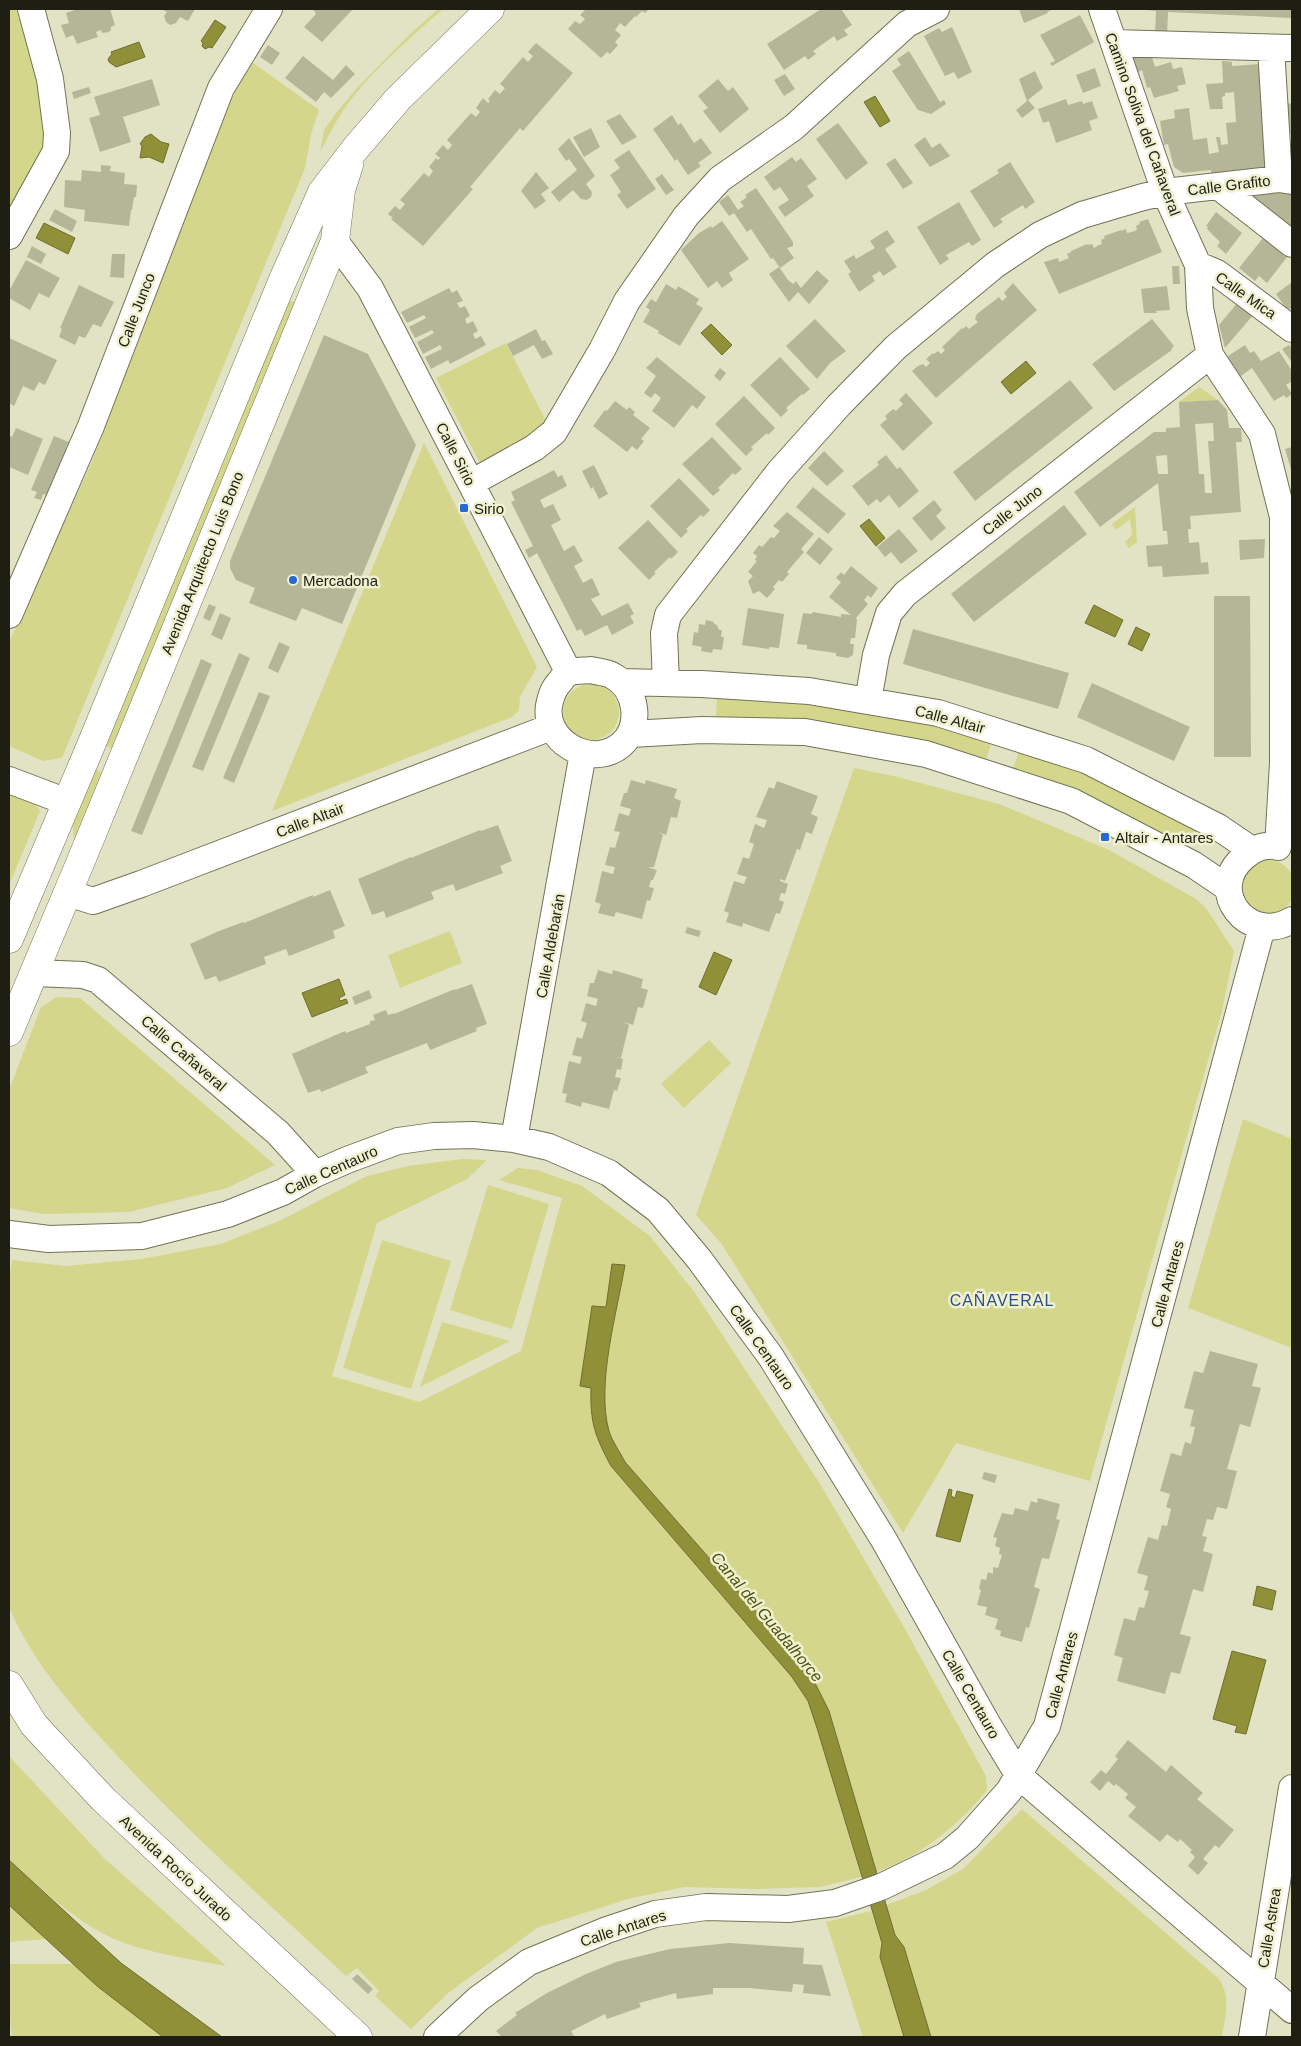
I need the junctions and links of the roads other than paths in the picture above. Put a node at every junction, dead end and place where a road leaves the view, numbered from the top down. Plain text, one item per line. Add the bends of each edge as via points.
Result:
1 (31, 9) edge
2 (269, 9) edge
3 (490, 9) edge
4 (936, 9) edge
5 (1102, 9) edge
6 (1114, 43) junction
7 (1282, 48) edge
8 (355, 149) junction
9 (1286, 180) edge
10 (1218, 186) junction
11 (1165, 192) junction
12 (9, 236) edge
13 (335, 241) junction
14 (1292, 244) edge
15 (1198, 265) junction
16 (1292, 329) edge
17 (1210, 355) junction
18 (471, 483) junction
19 (9, 615) edge
20 (1289, 641) edge
21 (568, 673) junction
22 (622, 682) junction
23 (666, 683) junction
24 (868, 701) junction
25 (551, 727) junction
26 (631, 734) junction
27 (583, 753) junction
28 (1287, 764) edge
29 (9, 780) edge
30 (67, 802) junction
31 (1252, 850) junction
32 (1285, 850) edge
33 (1228, 888) junction
34 (68, 893) junction
35 (1292, 920) edge
36 (1262, 927) junction
37 (9, 939) edge
38 (34, 973) junction
39 (9, 1032) edge
40 (514, 1139) junction
41 (315, 1174) junction
42 (9, 1234) edge
43 (9, 1685) edge
44 (1019, 1776) junction
45 (1292, 1788) edge
46 (1260, 1982) junction
47 (1292, 2010) edge
48 (358, 2037) edge
49 (437, 2037) edge
50 (1252, 2037) edge

1 - 12 street via 50,79 56,151
2 - 19 street, Calle Junco via 222,88 91,426
3 - 8 main road, Avenida Arquitecto Luis Bono via 398,99
4 - 18 street via 906,24 794,127 720,179 686,216 627,301 554,432 534,448
5 - 6 street, Camino Soliva del Cañaveral
6 - 7 street
6 - 11 street, Camino Soliva del Cañaveral
7 - 9 street
8 - 13 main road, Avenida Arquitecto Luis Bono via 341,190
8 - 30 main road, Avenida Arquitecto Luis Bono via 322,192 282,282
9 - 10 street, Calle Grafito
10 - 11 street, Calle Grafito
10 - 14 street
11 - 15 street, Camino Soliva del Cañaveral
11 - 23 street, Calle Grafito via 1082,215 1040,235 995,265 896,347 779,472 668,615 664,632
13 - 18 street, Calle Sirio via 370,288
13 - 34 main road, Avenida Arquitecto Luis Bono
15 - 16 street, Calle Mica via 1217,273
15 - 17 street, Camino Soliva del Cañaveral via 1200,308
17 - 20 street, Camino Soliva del Cañaveral via 1262,434 1283,517
17 - 24 street, Calle Juno via 905,594 889,613 876,655
18 - 21 street, Calle Sirio
20 - 28 street, Camino Soliva del Cañaveral
21 - 22 street via 591,670 612,675
21 - 25 street via 553,690 547,710
22 - 23 street, Calle Altair
22 - 26 street via 631,695 635,714
23 - 24 street, Calle Altair via 809,691
24 - 31 street, Calle Altair via 938,713 1086,760 1218,827
25 - 27 street via 561,742
25 - 34 street, Calle Altair via 92,901
26 - 27 street via 620,746 604,754
26 - 33 street via 702,730 806,732 926,754 1071,801 1194,865
27 - 40 street, Calle Aldebarán
28 - 32 street, Camino Soliva del Cañaveral
29 - 30 street
30 - 37 main road, Avenida Arquitecto Luis Bono
31 - 32 street via 1265,846
31 - 33 street via 1234,865
33 - 36 street via 1232,906 1245,920
34 - 38 main road, Avenida Arquitecto Luis Bono
35 - 36 street via 1274,928
36 - 44 street, Calle Antares via 1047,1726
38 - 39 main road
38 - 41 street, Calle Cañaveral via 83,974 98,980 278,1133
40 - 41 street, Calle Centauro via 473,1135 398,1141
40 - 44 street, Calle Centauro via 549,1147 609,1173 658,1210 699,1259 771,1357 884,1540
41 - 42 street, Calle Centauro via 283,1192 228,1214 142,1236 49,1239
43 - 48 main road, Avenida Rocío Jurado via 34,1725 103,1799
44 - 46 street, Calle Centauro
44 - 49 street, Calle Antares via 967,1838 945,1856 890,1883 835,1903 788,1909 706,1907 655,1914 607,1930 529,1962 478,1998
45 - 46 street, Calle Astrea
46 - 47 street, Calle Centauro
46 - 50 street, Calle Astrea

